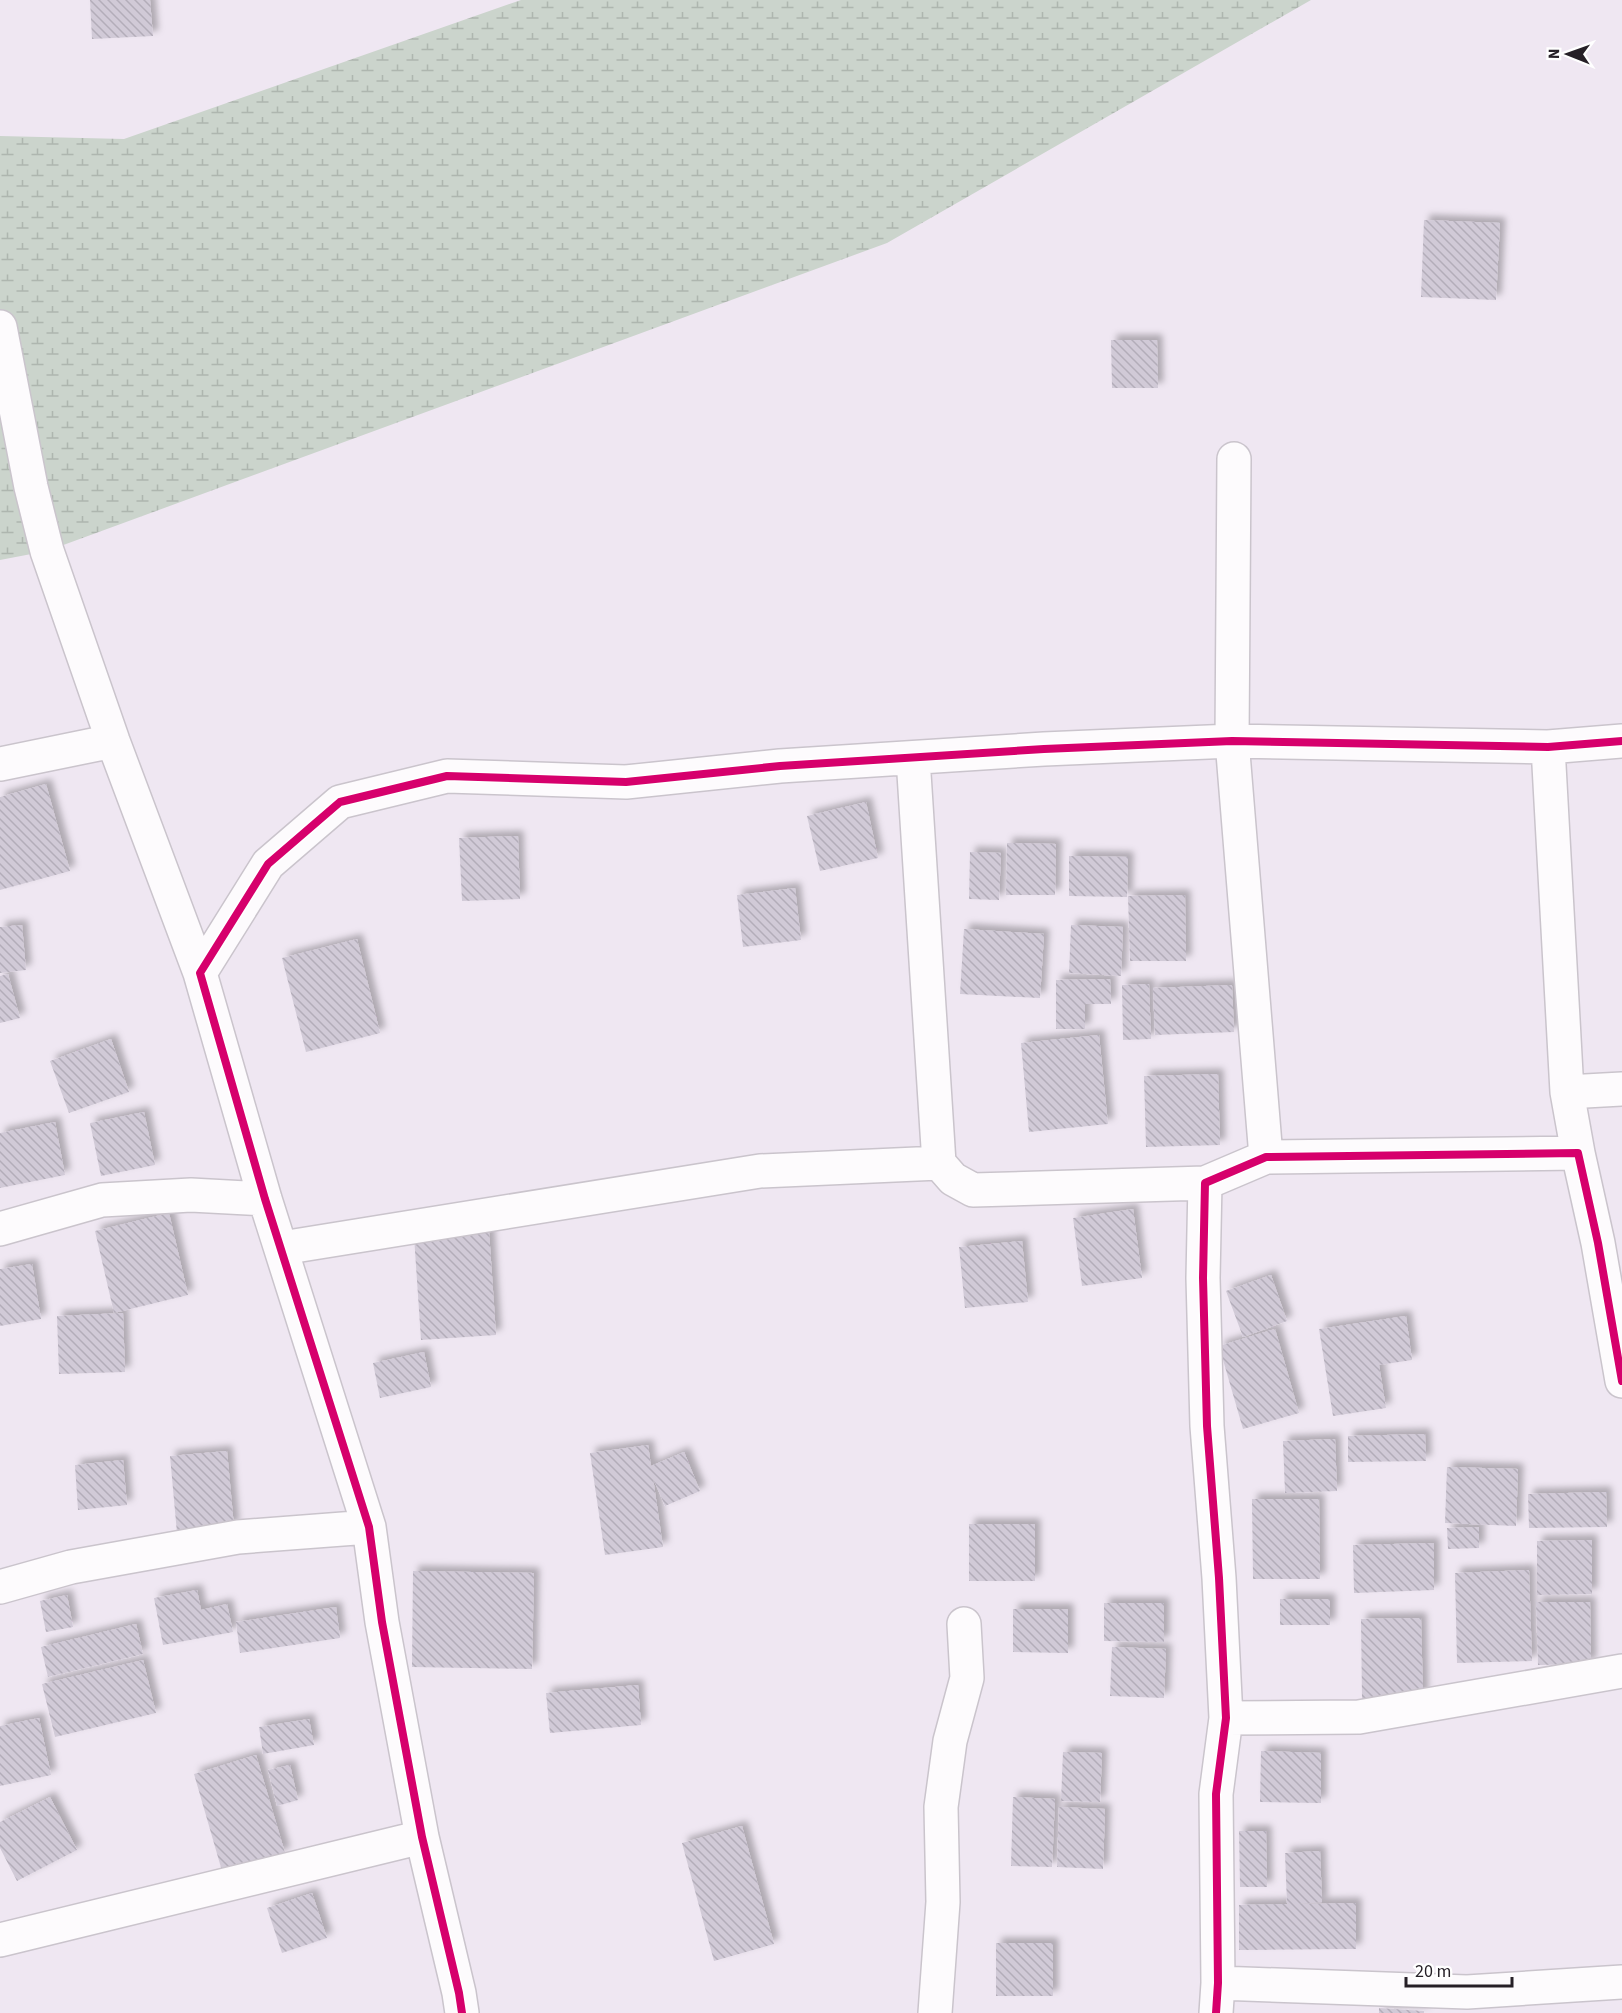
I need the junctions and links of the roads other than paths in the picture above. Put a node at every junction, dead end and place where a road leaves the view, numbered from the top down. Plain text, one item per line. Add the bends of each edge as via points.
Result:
1 (0, 327) edge
2 (1234, 459) dead end
3 (113, 741) junction
4 (1232, 741) junction
5 (1622, 741) edge
6 (1548, 747) junction
7 (913, 758) junction
8 (0, 764) edge
9 (200, 973) junction
10 (1622, 1089) edge
11 (1567, 1092) junction
12 (1578, 1152) junction
13 (1266, 1156) junction
14 (939, 1163) junction
15 (1205, 1183) junction
16 (266, 1199) junction
17 (0, 1229) edge
18 (282, 1248) junction
19 (1622, 1381) edge
20 (369, 1527) junction
21 (0, 1587) edge
22 (964, 1624) dead end
23 (1622, 1671) edge
24 (1226, 1718) junction
25 (422, 1837) junction
26 (0, 1940) edge
27 (1622, 1982) edge
28 (1217, 1998) edge
29 (462, 2013) edge
30 (935, 2013) edge

1 - 3 street via 47,551
2 - 4 street
3 - 8 street
3 - 9 street
4 - 6 street
4 - 7 street
4 - 13 street
5 - 6 street
6 - 11 street
7 - 9 street via 780,766 626,782 447,776 340,802 268,864
7 - 14 street
9 - 16 street
10 - 11 street
11 - 12 street
12 - 13 street
12 - 19 street via 1599,1243
13 - 15 street
14 - 15 street via 953,1179 974,1190
14 - 18 street via 760,1171
15 - 24 street via 1203,1278 1208,1426
16 - 17 street via 191,1195 102,1200
16 - 18 street
18 - 20 street
20 - 21 street via 238,1537 71,1567
20 - 25 street via 382,1622
22 - 30 street via 967,1678 950,1741 942,1807 943,1902
23 - 24 street via 1359,1717
24 - 28 street via 1216,1794
25 - 26 street
25 - 29 street
27 - 28 street via 1467,1992

